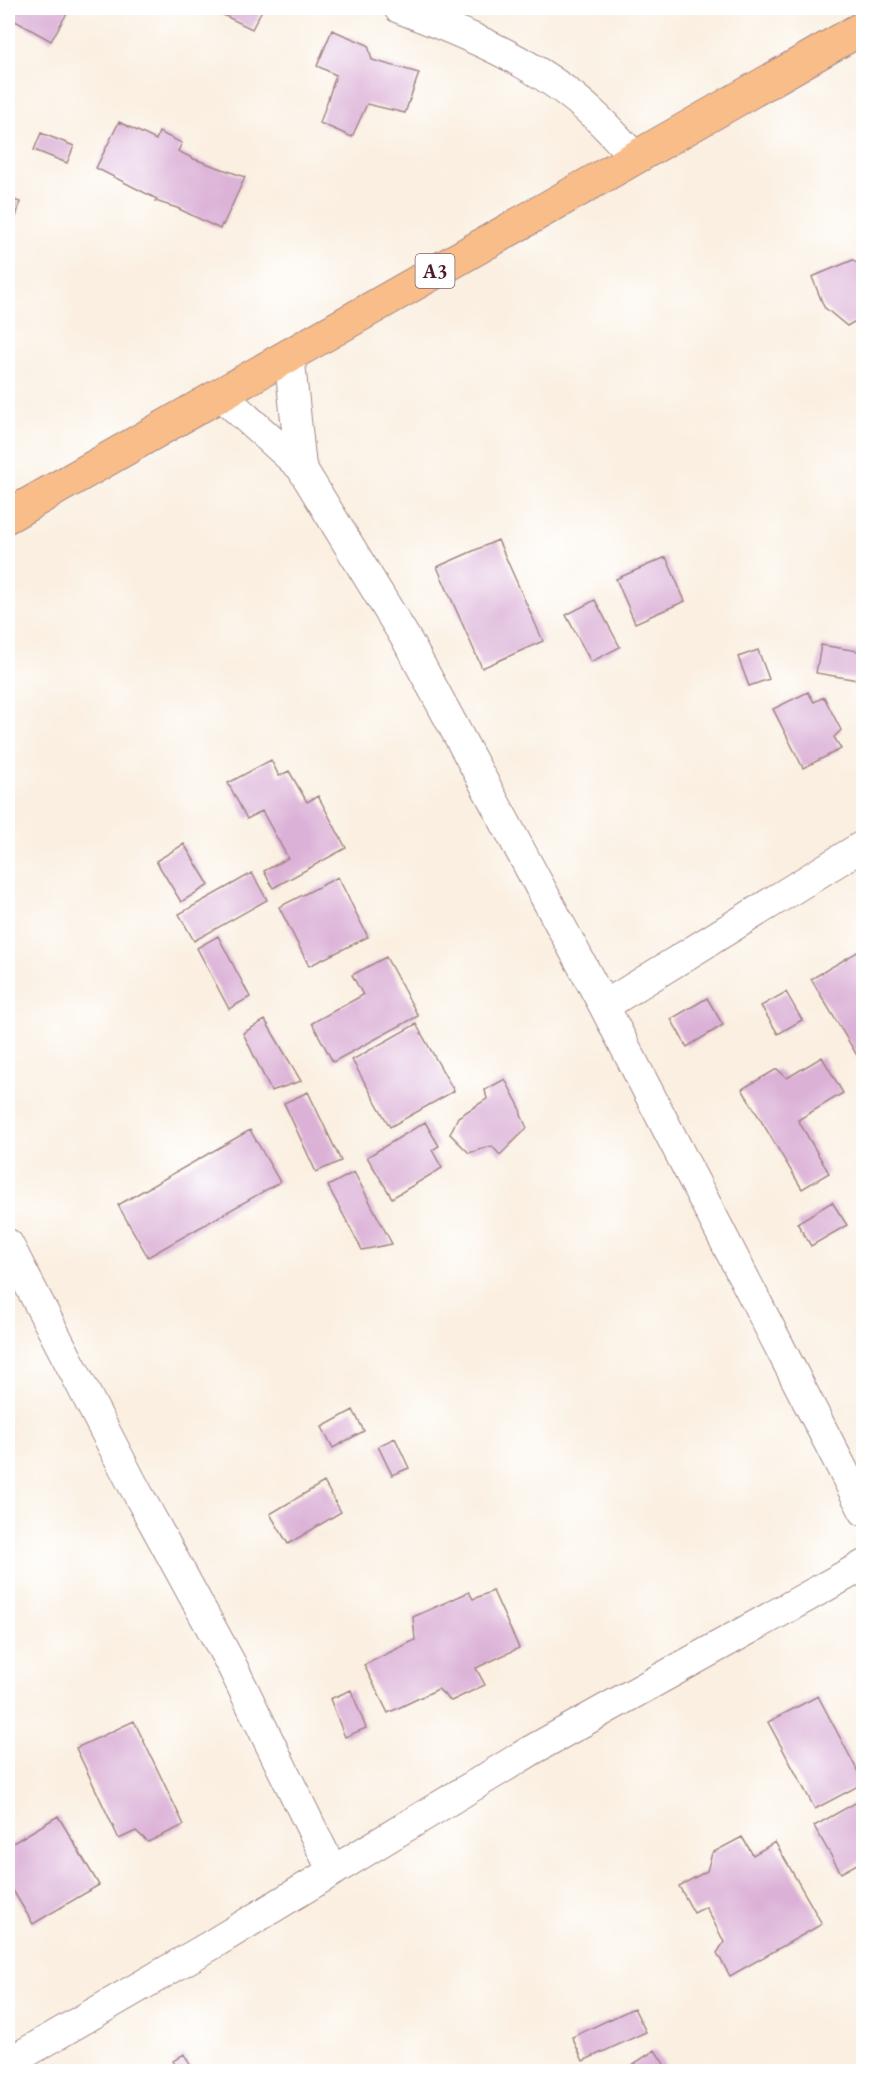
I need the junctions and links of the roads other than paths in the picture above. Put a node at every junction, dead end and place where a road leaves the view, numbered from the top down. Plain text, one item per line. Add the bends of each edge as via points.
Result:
1 (399, 8) edge
2 (864, 27) edge
3 (634, 157) junction
4 (289, 354) junction
5 (220, 394) junction
6 (301, 467) junction
7 (8, 516) edge
8 (864, 845) edge
9 (604, 1006) junction
10 (8, 1244) edge
11 (864, 1511) edge
12 (864, 1565) edge
13 (332, 1870) junction
14 (8, 2063) edge

1 - 3 street via 492,46 527,66 592,113
2 - 3 highway, A3
3 - 4 highway, A3
4 - 5 highway, A3
4 - 6 street
5 - 6 street
5 - 7 highway, A3
6 - 9 street via 408,642
8 - 9 street
9 - 11 street
10 - 13 street via 232,1666
12 - 13 street via 532,1750
13 - 14 street

